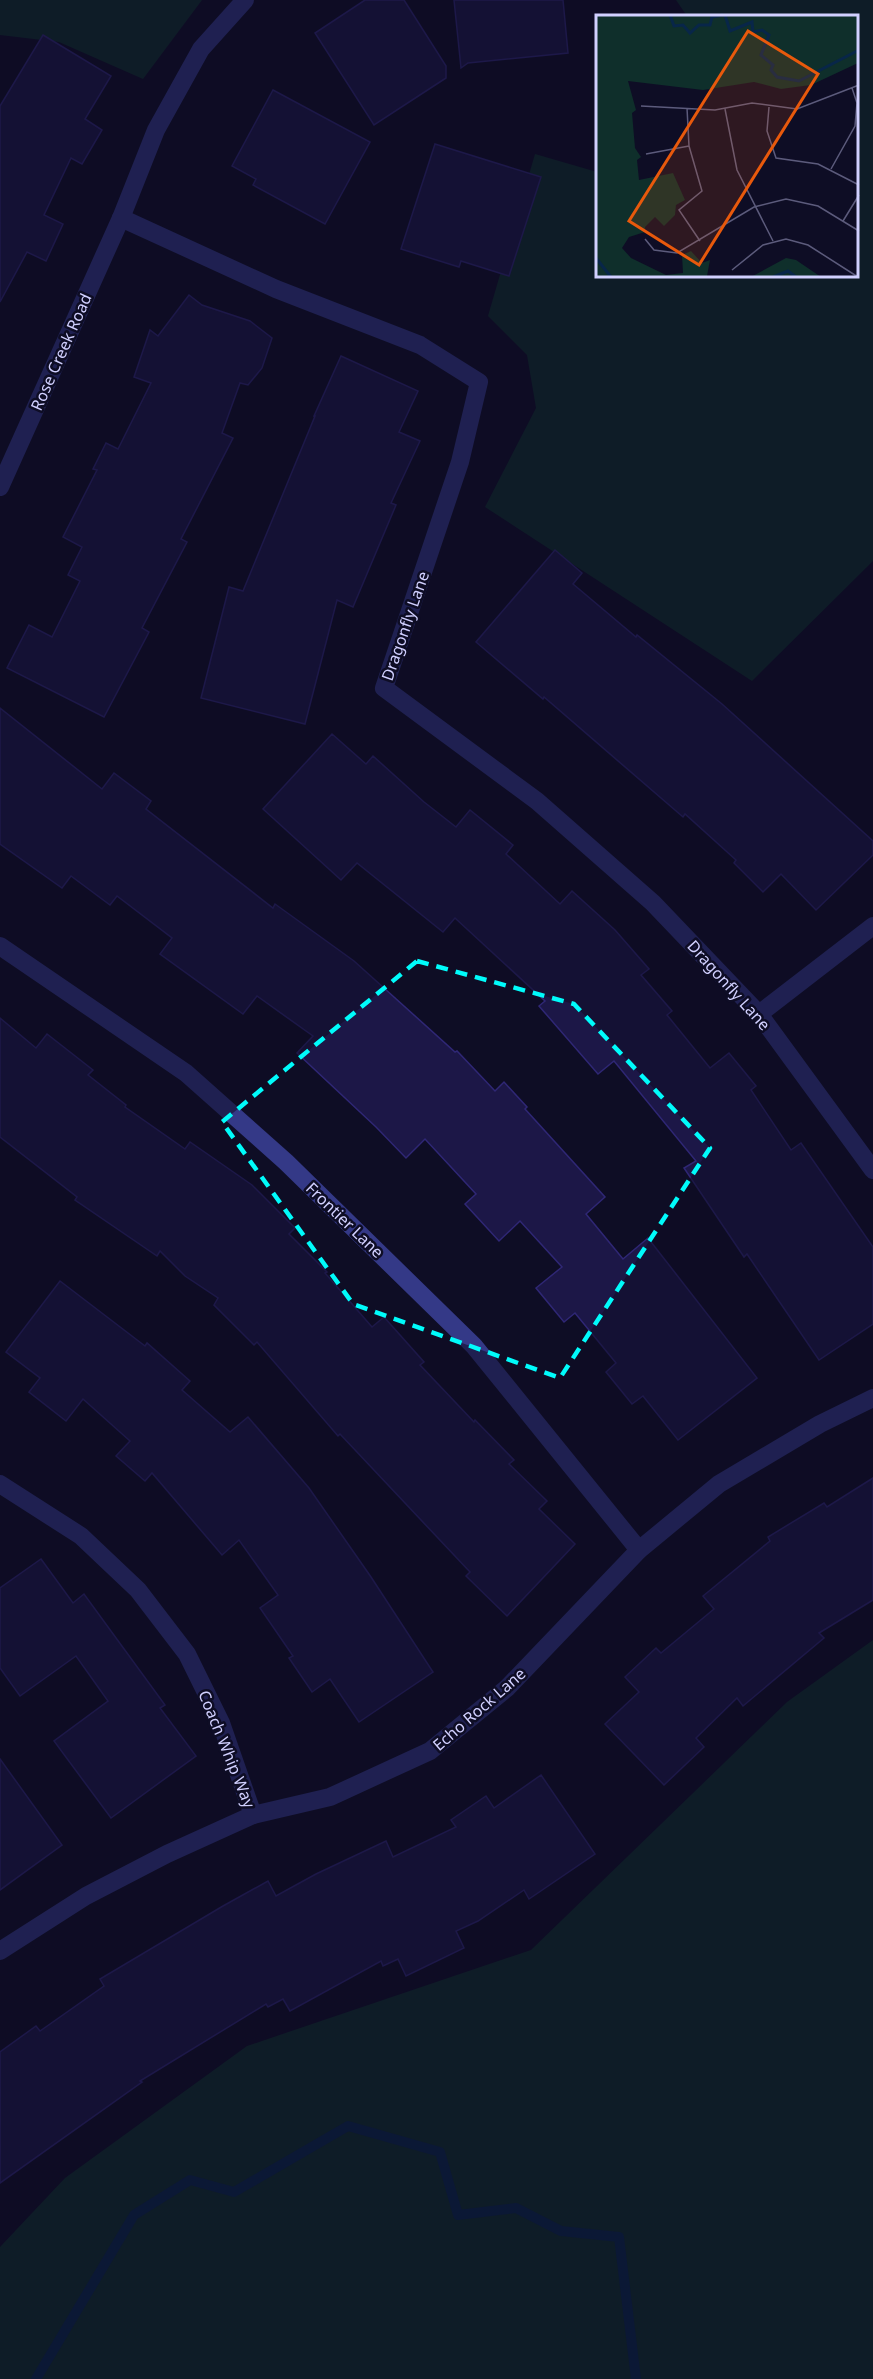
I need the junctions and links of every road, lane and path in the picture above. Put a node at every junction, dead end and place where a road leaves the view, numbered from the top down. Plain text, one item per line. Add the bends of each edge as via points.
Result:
1 (245, 0) edge
2 (121, 218) junction
3 (0, 487) edge
4 (873, 927) edge
5 (0, 946) edge
6 (759, 1014) junction
7 (873, 1170) edge
8 (873, 1398) edge
9 (0, 1484) edge
10 (639, 1550) junction
11 (253, 1815) junction
12 (0, 1951) edge

1 - 2 street, Rose Creek Road via 201,49 156,130
2 - 3 street, Rose Creek Road
2 - 6 street, Dragonfly Lane via 276,289 420,345 479,382 460,462 384,688 537,801 653,903
4 - 6 street
5 - 10 street, Frontier Lane via 186,1073 285,1162 474,1346
6 - 7 street, Dragonfly Lane
8 - 10 street, Echo Rock Lane via 820,1424 719,1484
9 - 11 street, Coach Whip Way via 81,1536 138,1590 187,1654 221,1723
10 - 11 street, Echo Rock Lane via 507,1688 430,1751 330,1797
11 - 12 street, Echo Rock Lane via 86,1896

